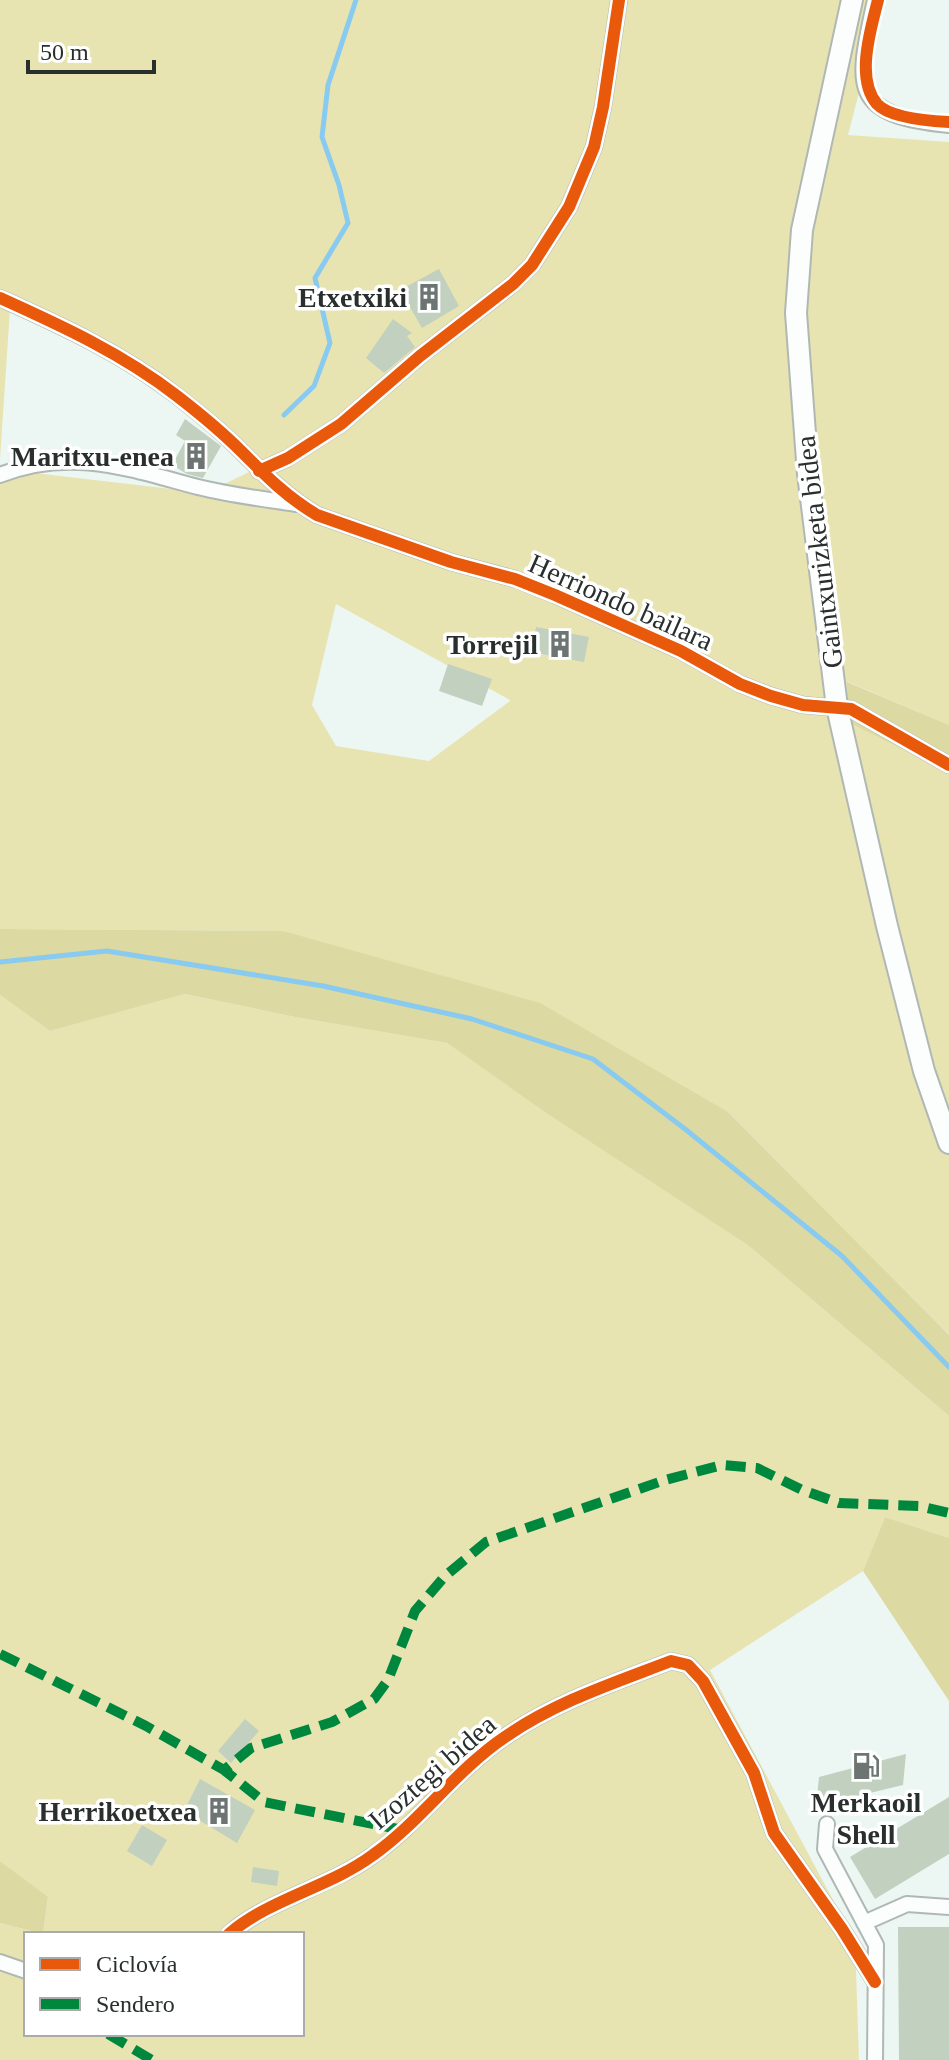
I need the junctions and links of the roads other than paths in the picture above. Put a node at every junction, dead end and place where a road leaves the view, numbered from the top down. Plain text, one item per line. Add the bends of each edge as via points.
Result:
1 (619, 0) edge
2 (852, 0) edge
3 (875, 0) edge
4 (949, 125) edge
5 (0, 298) edge
6 (259, 471) junction
7 (0, 475) edge
8 (300, 505) junction
9 (837, 707) junction
10 (949, 765) edge
11 (949, 1143) edge
12 (827, 1824) dead end
13 (949, 1907) edge
14 (864, 1923) junction
15 (231, 1932) edge
16 (0, 1962) edge
17 (24, 1970) edge
18 (875, 1982) junction
19 (875, 2060) edge

1 - 6 street via 594,147 569,207 532,265 341,424
2 - 9 main road, Gaintxurizketa bidea via 802,230 796,313 808,474
3 - 4 street via 863,56 866,91 888,114
5 - 6 street, Herriondo bailara via 117,355 186,403
6 - 8 street, Herriondo bailara
7 - 8 street via 23,466 92,461
8 - 9 street, Herriondo bailara via 555,595 771,696
9 - 10 street, Herriondo bailara via 867,717
9 - 11 main road, Gaintxurizketa bidea via 890,941
12 - 14 street via 825,1849
13 - 14 street via 907,1904
14 - 18 street via 876,1945
15 - 18 street, Izoztegi bidea via 375,1855 481,1757 524,1725 568,1701 671,1661 688,1665 703,1681 754,1773 774,1833
16 - 17 street
18 - 19 street

